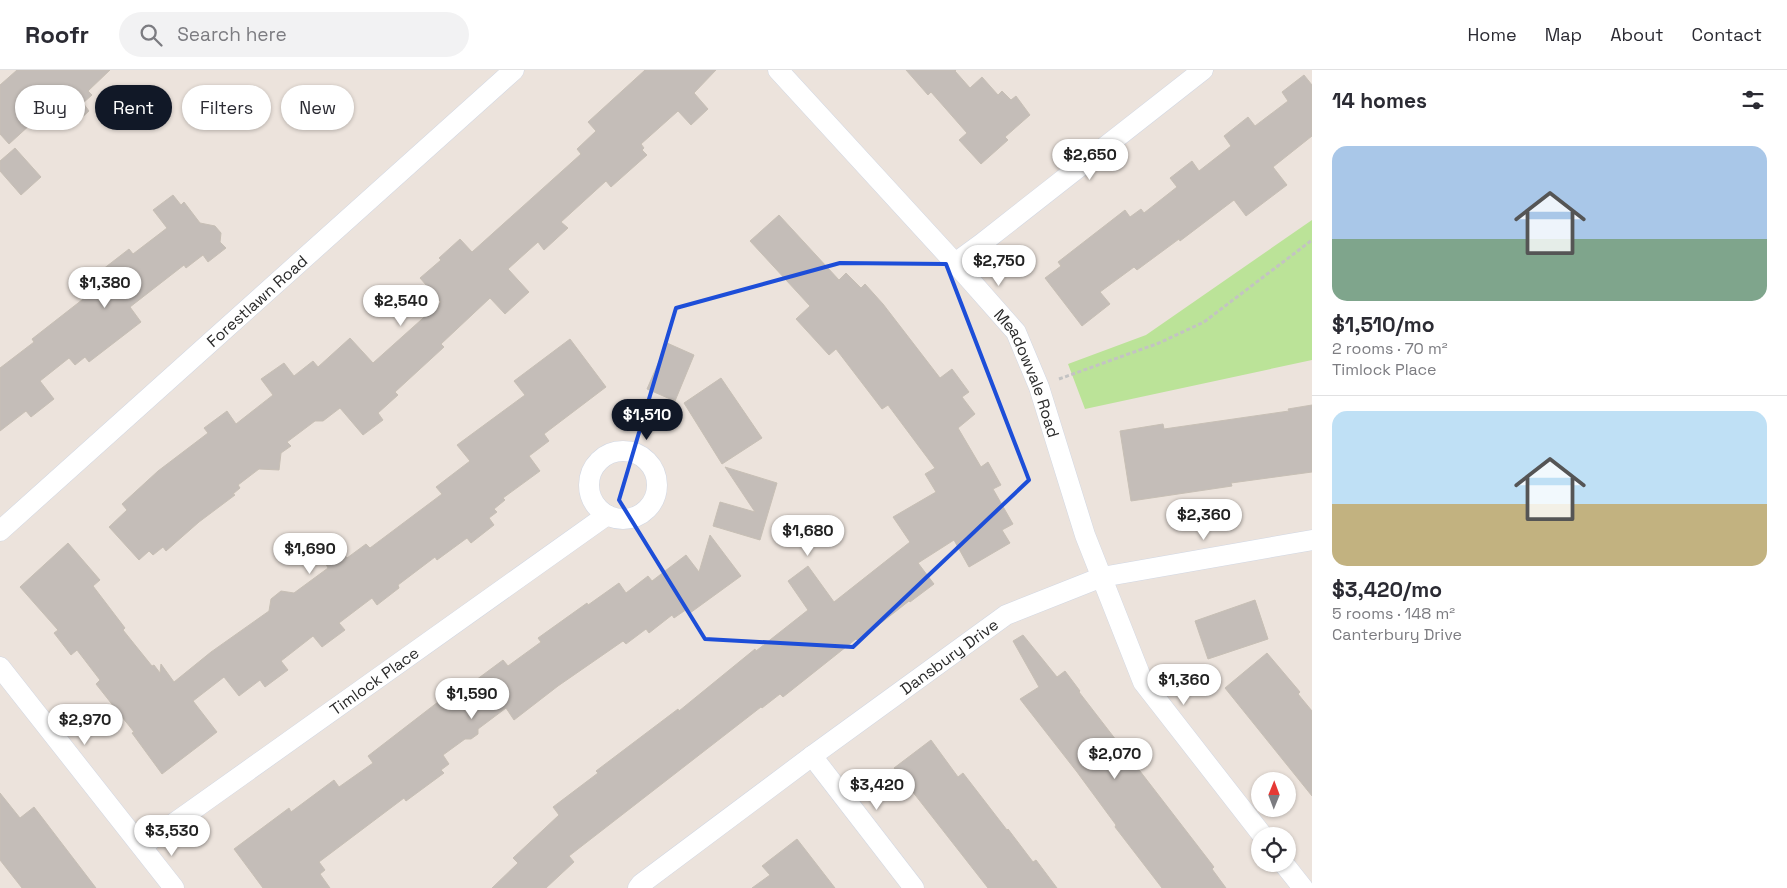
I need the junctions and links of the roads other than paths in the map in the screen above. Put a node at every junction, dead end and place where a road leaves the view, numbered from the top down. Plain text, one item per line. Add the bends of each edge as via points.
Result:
1 (514, 70) edge
2 (778, 70) edge
3 (1203, 70) edge
4 (955, 263) junction
5 (607, 515) dead end
6 (0, 531) edge
7 (1312, 540) edge
8 (1102, 576) junction
9 (0, 667) edge
10 (812, 756) junction
11 (1256, 827) edge
12 (142, 846) junction
13 (1290, 872) edge
14 (174, 888) edge
15 (638, 888) edge
16 (914, 888) edge
17 (1303, 888) edge

1 - 6 street, Forestlawn Road
2 - 4 street, Meadowvale Road
3 - 4 street
4 - 8 street, Meadowvale Road via 1016,332 1039,387 1085,535
5 - 12 street, Timlock Place
7 - 8 street, Dansbury Drive
8 - 10 street, Dansbury Drive via 1006,614
8 - 11 street, Meadowvale Road via 1143,682
9 - 12 street
10 - 15 street, Dansbury Drive
10 - 16 street
12 - 14 street
13 - 17 street

